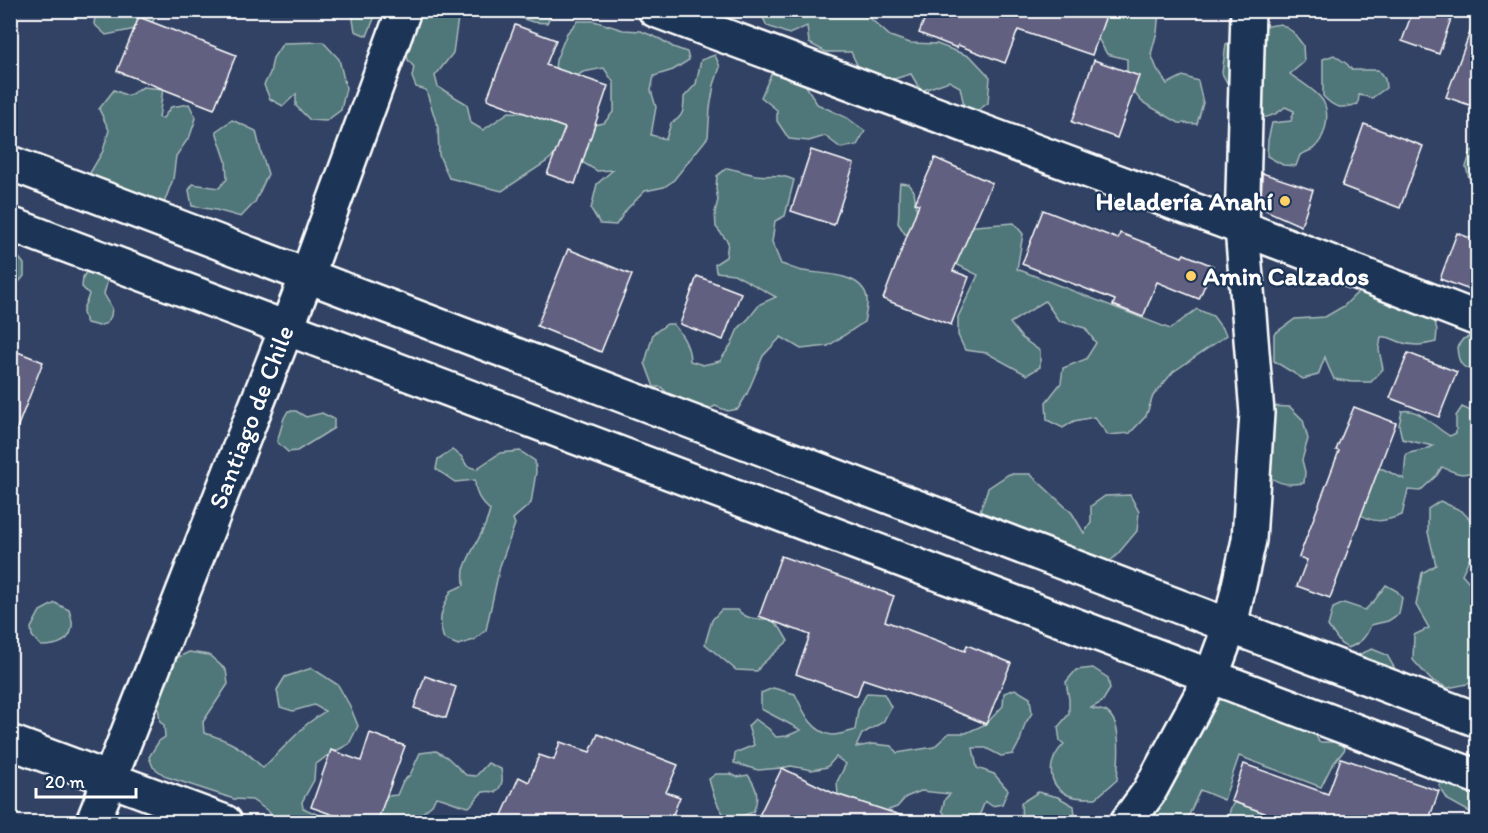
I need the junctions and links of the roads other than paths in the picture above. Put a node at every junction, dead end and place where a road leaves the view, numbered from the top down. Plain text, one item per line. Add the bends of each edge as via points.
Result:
1 (404, 10) edge
2 (655, 10) edge
3 (1248, 10) edge
4 (10, 163) edge
5 (10, 224) edge
6 (1242, 228) junction
7 (307, 276) junction
8 (1478, 319) edge
9 (286, 328) junction
10 (1230, 626) junction
11 (1211, 676) junction
12 (1478, 720) edge
13 (10, 742) edge
14 (1478, 777) edge
15 (110, 778) junction
16 (93, 822) edge
17 (225, 822) edge
18 (1127, 822) edge

1 - 7 street, Santiago de Chile
2 - 6 street
3 - 6 street
4 - 7 street
5 - 9 street
6 - 8 street
6 - 10 street via 1257,413 1249,540
7 - 9 street, Santiago de Chile
7 - 10 street
9 - 11 street
9 - 15 street, Santiago de Chile
10 - 11 street
10 - 12 street
11 - 14 street
11 - 18 street via 1149,792
13 - 15 street
15 - 16 street, Santiago de Chile
15 - 17 street

